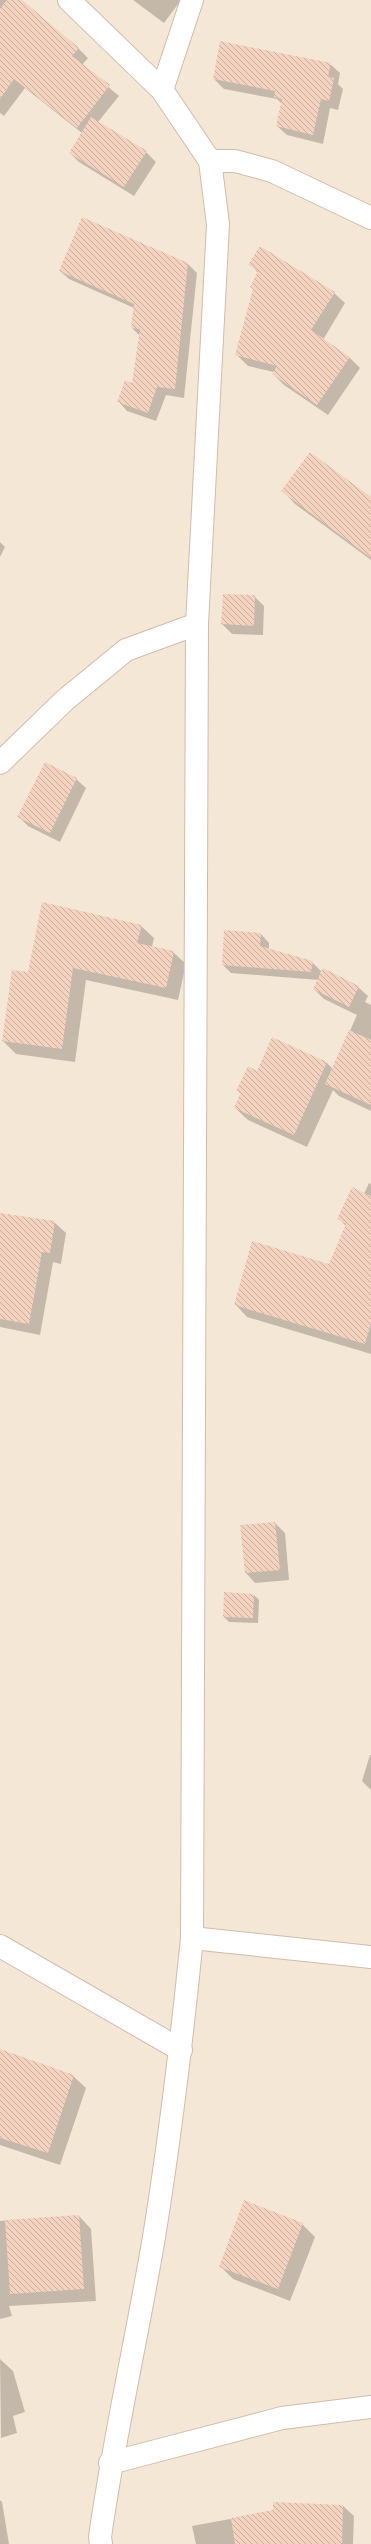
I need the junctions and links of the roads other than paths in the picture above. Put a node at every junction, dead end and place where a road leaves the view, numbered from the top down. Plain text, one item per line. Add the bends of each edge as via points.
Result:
1 (69, 0) edge
2 (192, 0) edge
3 (162, 90) junction
4 (210, 161) junction
5 (371, 218) edge
6 (197, 624) junction
7 (0, 763) edge
8 (192, 1938) junction
9 (0, 1946) edge
10 (371, 1957) edge
11 (181, 2050) junction
12 (371, 2407) edge
13 (110, 2463) junction
14 (101, 2544) edge

1 - 3 street
2 - 3 street
3 - 4 street
4 - 5 street via 235,161 272,171
4 - 6 street via 218,224
6 - 7 street via 126,650 65,700
6 - 8 street
8 - 10 street
8 - 11 street
9 - 11 street
11 - 13 street via 154,2238
12 - 13 street via 282,2418
13 - 14 street

